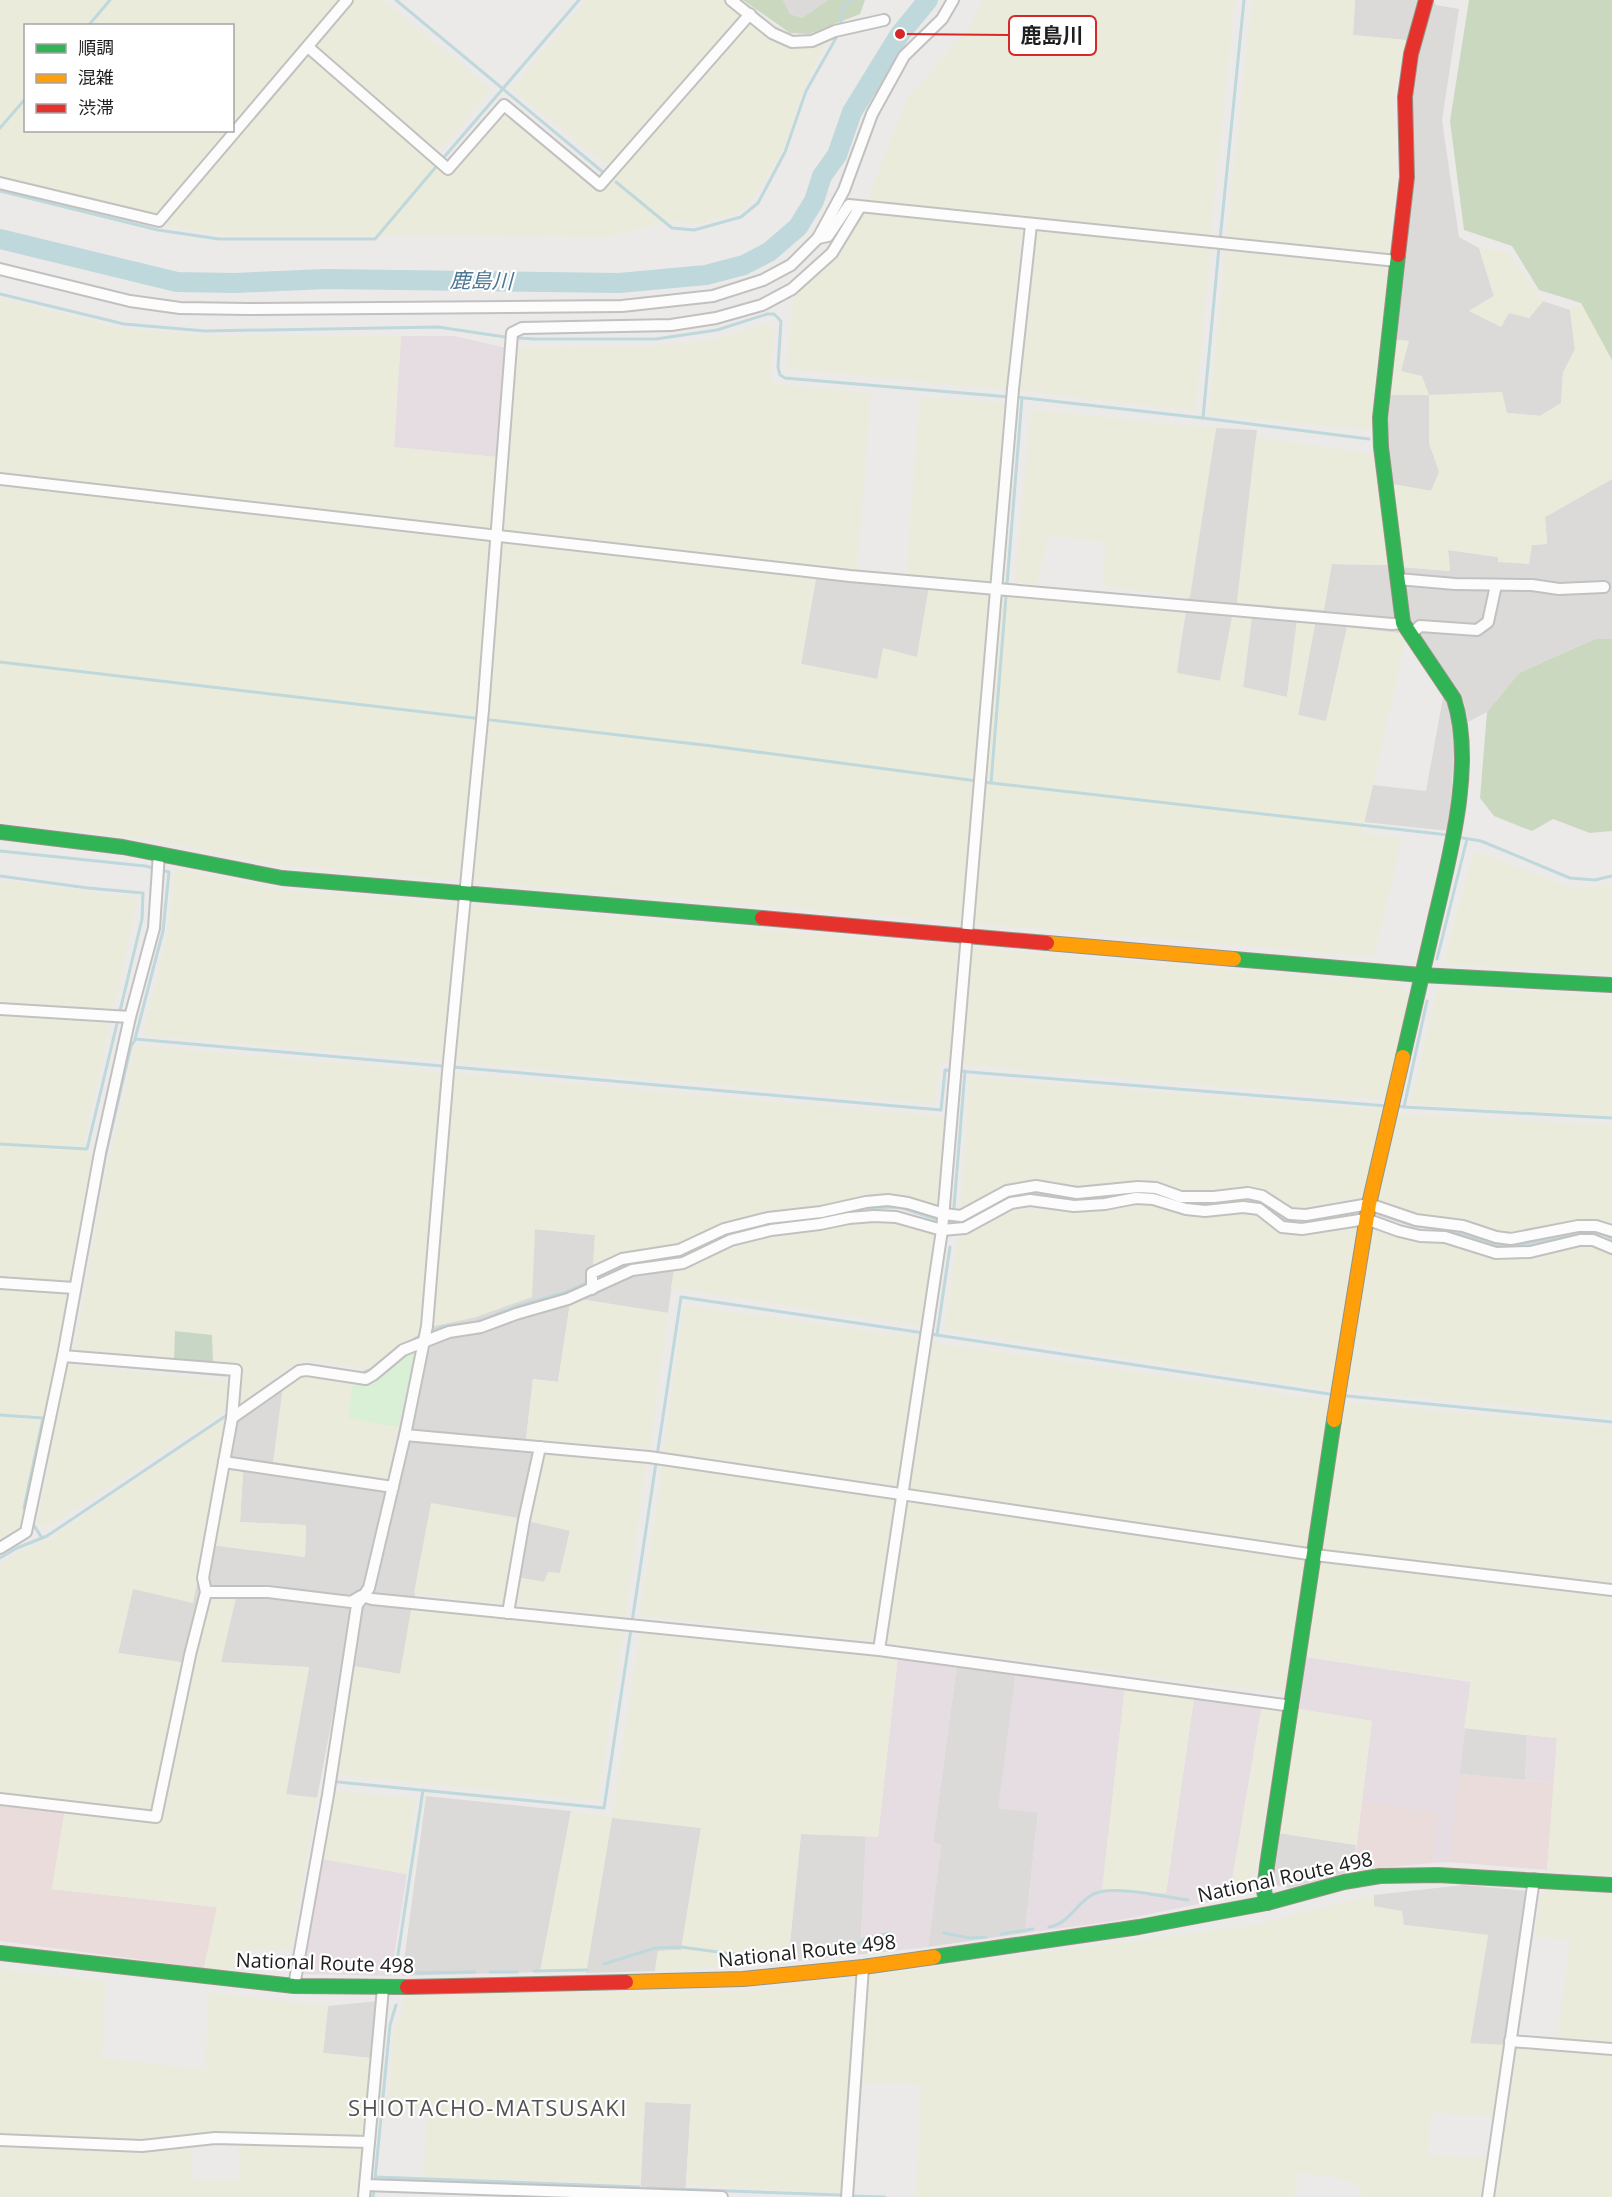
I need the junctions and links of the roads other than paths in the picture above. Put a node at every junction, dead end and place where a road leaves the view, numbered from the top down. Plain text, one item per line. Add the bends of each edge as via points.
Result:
1 (347, 0) edge
2 (731, 0) edge
3 (953, 0) edge
4 (1426, 0) edge
5 (750, 14) junction
6 (884, 20) dead end
7 (308, 47) junction
8 (0, 183) edge
9 (860, 207) junction
10 (1031, 225) junction
11 (818, 238) junction
12 (1397, 261) junction
13 (0, 269) edge
14 (0, 479) edge
15 (496, 535) junction
16 (1398, 579) junction
17 (1496, 585) junction
18 (1604, 587) dead end
19 (1004, 589) junction
20 (1407, 629) junction
21 (0, 832) edge
22 (158, 857) junction
23 (464, 892) junction
24 (966, 935) junction
25 (1421, 975) junction
26 (1612, 985) edge
27 (0, 1009) edge
28 (130, 1017) junction
29 (1369, 1204) junction
30 (944, 1214) junction
31 (1366, 1219) junction
32 (942, 1230) junction
33 (1612, 1231) edge
34 (1612, 1248) edge
35 (0, 1283) edge
36 (74, 1288) junction
37 (591, 1289) junction
38 (423, 1343) junction
39 (63, 1356) junction
40 (232, 1418) junction
41 (405, 1435) junction
42 (540, 1447) junction
43 (224, 1462) junction
44 (393, 1487) junction
45 (903, 1496) junction
46 (0, 1548) edge
47 (1315, 1555) junction
48 (1612, 1590) edge
49 (206, 1592) junction
50 (361, 1596) junction
51 (508, 1613) junction
52 (879, 1650) junction
53 (1292, 1706) junction
54 (0, 1799) edge
55 (1534, 1879) junction
56 (1612, 1884) edge
57 (1267, 1903) junction
58 (0, 1953) edge
59 (863, 1967) junction
60 (294, 1986) junction
61 (383, 1988) junction
62 (1510, 2041) junction
63 (1612, 2049) edge
64 (0, 2140) edge
65 (369, 2142) junction
66 (365, 2185) junction
67 (364, 2197) edge
68 (722, 2197) edge
69 (846, 2197) edge
70 (1488, 2197) edge

1 - 7 street
2 - 5 street
3 - 11 street via 942,20 904,56 872,114 844,190
4 - 12 main road via 1411,54 1405,97 1407,177
5 - 6 street via 771,33 792,42 812,41 835,31
5 - 7 street via 600,185 504,105 448,169
7 - 8 street via 159,221
9 - 10 street
9 - 11 street via 849,205 828,236
9 - 15 street via 832,253 792,289 762,305 671,325 522,328 512,333
10 - 12 street
10 - 19 street via 1012,404
11 - 13 street via 791,265 763,280 713,296 622,306 180,308 130,301
12 - 16 main road via 1380,418
14 - 15 street
15 - 19 street via 850,576
15 - 23 street
16 - 17 street
16 - 20 main road
17 - 18 street
17 - 20 street via 1488,621 1477,630 1420,626
19 - 20 street via 1392,624
19 - 24 street via 980,773
20 - 25 main road via 1454,699 1461,716 1462,735 1455,828
21 - 22 main road
22 - 23 main road via 282,878
22 - 28 street via 154,928
23 - 24 main road
23 - 38 street
24 - 25 main road
24 - 30 street
25 - 26 main road
25 - 29 main road
27 - 28 street
28 - 36 street
29 - 30 street via 1306,1215 1290,1214 1262,1196 1248,1193 1181,1197 1156,1188 1077,1193 1036,1186 1007,1191 961,1216
29 - 31 main road
29 - 33 street via 1416,1220 1463,1226 1511,1239 1578,1226
30 - 32 street
30 - 37 street via 888,1200 768,1218 724,1229 679,1250 622,1259 592,1273
31 - 32 street via 1302,1229 1282,1227 1259,1209 1243,1207 1205,1211 1136,1198 1074,1206 1030,1200 1011,1203 965,1228
31 - 34 street via 1399,1232 1445,1237 1496,1253 1530,1252 1580,1240 1593,1240
31 - 47 main road
32 - 37 street via 912,1220 874,1216 771,1230 732,1240 683,1263 632,1270
32 - 45 street
35 - 36 street
36 - 39 street
37 - 38 street
38 - 40 street via 403,1350 366,1378 299,1371
38 - 41 street
39 - 40 street via 236,1370
39 - 46 street via 26,1533
40 - 43 street
41 - 42 street
41 - 44 street
42 - 45 street via 649,1458
42 - 51 street
43 - 44 street
43 - 49 street via 204,1578
44 - 50 street via 369,1588
45 - 47 street
45 - 52 street
47 - 48 street
47 - 53 main road
49 - 50 street via 268,1592 351,1602
49 - 54 street via 156,1817
50 - 51 street
50 - 60 street
51 - 52 street
52 - 53 street
53 - 57 main road via 1267,1866
55 - 56 main road, National Route 498
55 - 57 main road, National Route 498 via 1380,1876
55 - 62 street
57 - 59 main road, National Route 498 via 1128,1929
58 - 60 main road, National Route 498
59 - 61 main road, National Route 498 via 743,1979
59 - 69 street
60 - 61 main road, National Route 498
61 - 65 street
62 - 63 street
62 - 70 street
64 - 65 street via 142,2146 215,2138
65 - 66 street
66 - 67 street
66 - 68 street

